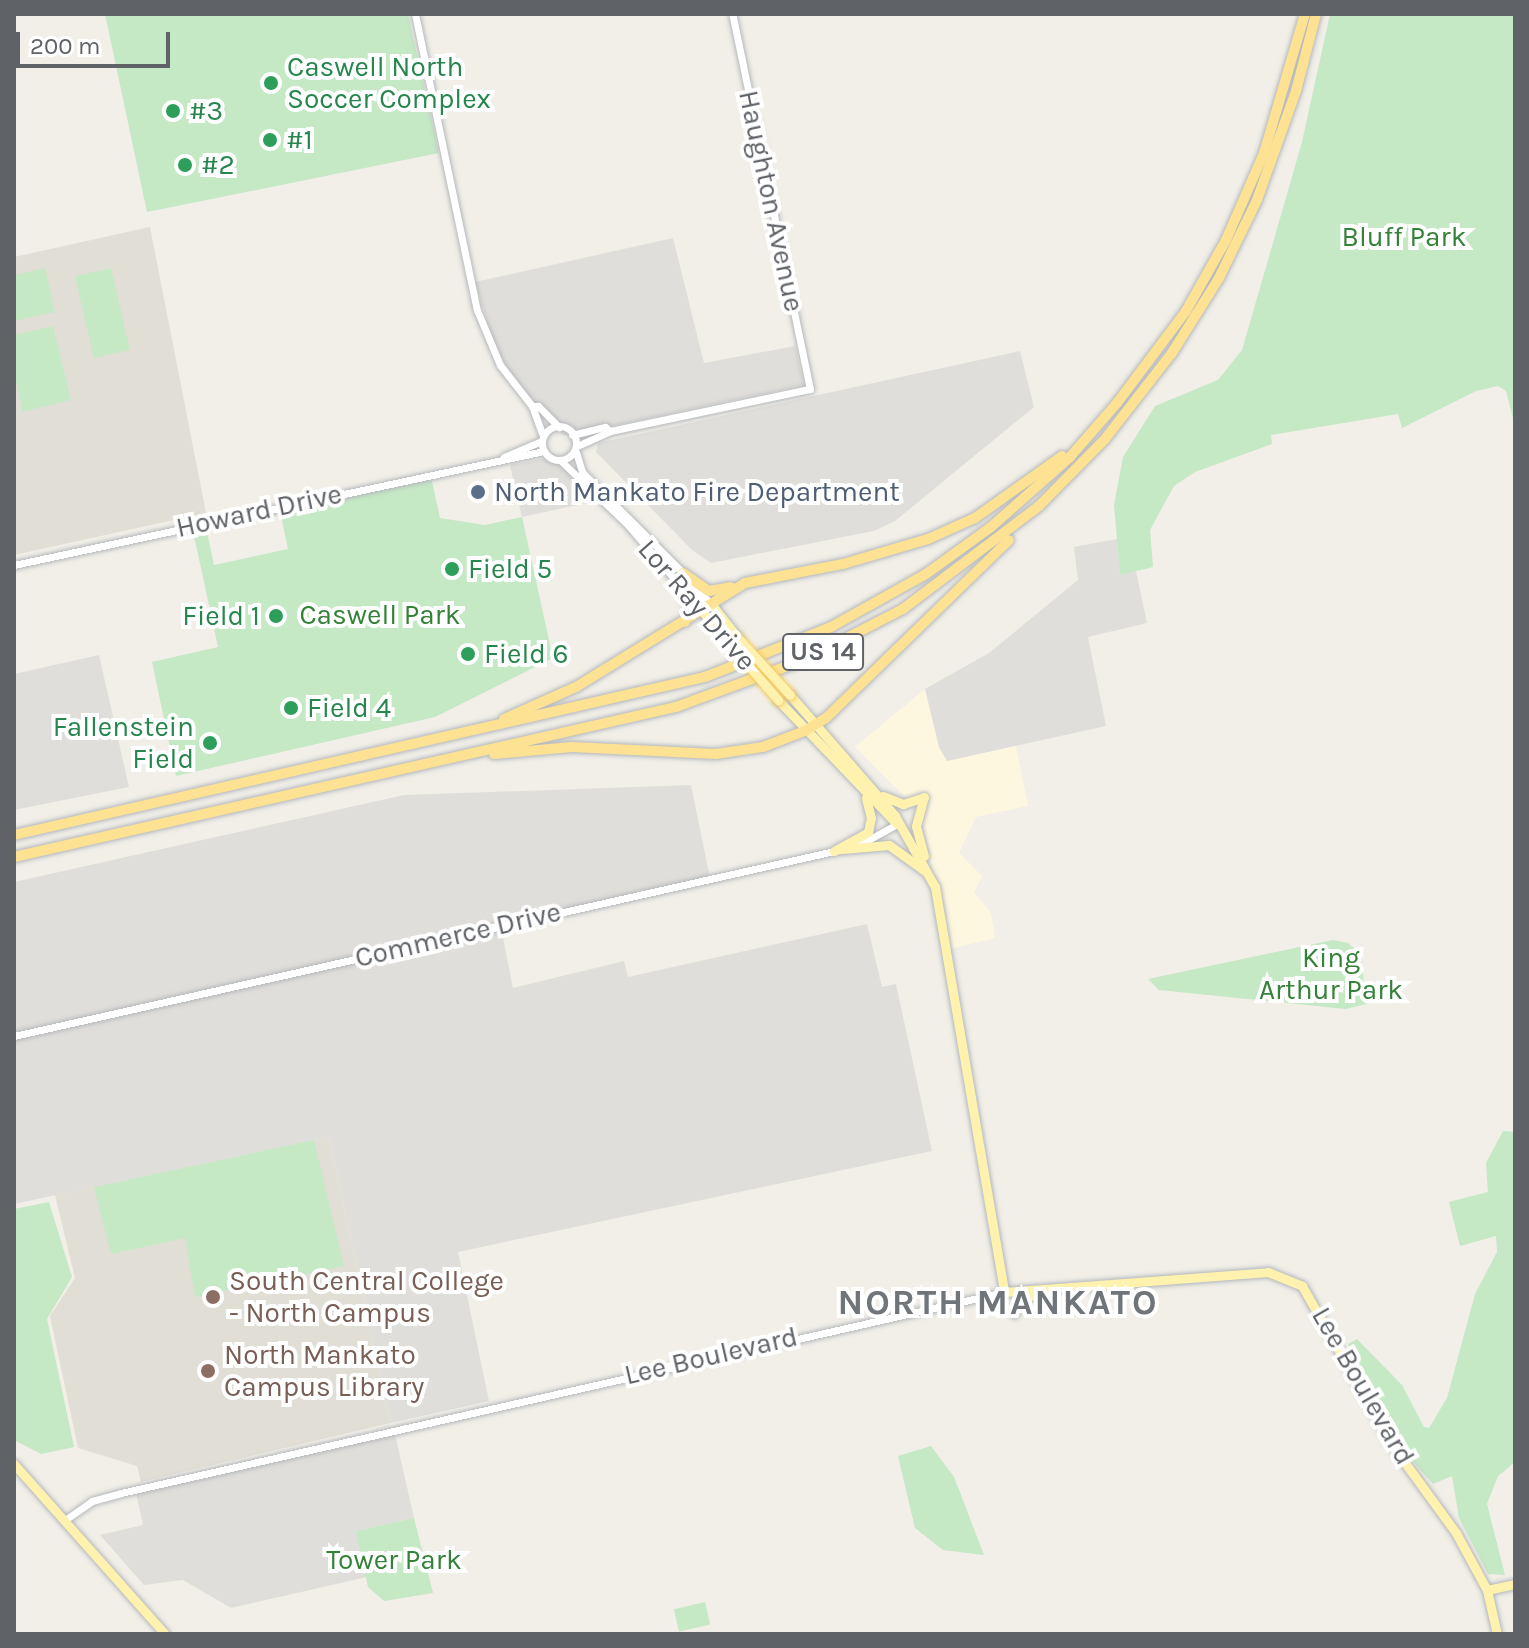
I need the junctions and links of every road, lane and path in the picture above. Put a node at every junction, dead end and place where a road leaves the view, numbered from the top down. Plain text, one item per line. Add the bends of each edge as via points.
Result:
1 (415, 14) edge
2 (732, 14) edge
3 (1305, 14) edge
4 (1316, 14) edge
5 (532, 406) junction
6 (559, 427) junction
7 (610, 431) junction
8 (572, 435) junction
9 (541, 438) junction
10 (1086, 438) junction
11 (576, 449) junction
12 (544, 451) junction
13 (504, 457) junction
14 (560, 460) junction
15 (597, 491) junction
16 (1039, 506) junction
17 (14, 565) edge
18 (683, 573) junction
19 (759, 578) junction
20 (684, 590) junction
21 (707, 608) junction
22 (685, 622) junction
23 (817, 724) junction
24 (478, 731) junction
25 (805, 731) junction
26 (448, 759) junction
27 (868, 789) junction
28 (897, 824) junction
29 (14, 835) edge
30 (838, 850) junction
31 (14, 857) edge
32 (931, 877) junction
33 (14, 1036) edge
34 (1059, 1288) junction
35 (1004, 1292) junction
36 (1014, 1313) dead end
37 (14, 1464) edge
38 (65, 1520) junction
39 (1515, 1584) edge
40 (1487, 1590) junction
41 (165, 1634) edge
42 (1497, 1634) edge

1 - 5 street via 477,310 500,365
2 - 7 street, Haughton Avenue via 810,389
3 - 10 highway, US 14 via 1272,130 1226,240 1160,349
4 - 16 highway, US 14 via 1285,127 1219,278 1133,405
5 - 6 street
5 - 9 street
6 - 8 street
6 - 9 street
7 - 8 street via 605,427
7 - 11 street
8 - 11 street
9 - 12 street
9 - 13 street, Howard Drive
10 - 19 highway via 1006,498 928,539 843,564
10 - 24 highway, US 14 via 1018,504 955,554 831,627 705,677
11 - 14 street
11 - 15 street, Lor Ray Drive via 582,472
12 - 13 street, Howard Drive
12 - 14 street
13 - 17 street, Howard Drive
14 - 15 street, Lor Ray Drive
15 - 18 street, Lor Ray Drive
15 - 20 street, Lor Ray Drive
16 - 23 highway
16 - 26 highway, US 14 via 934,589 804,660 676,707
18 - 19 highway via 715,592
18 - 21 street, Lor Ray Drive
19 - 21 highway
20 - 21 street, Lor Ray Drive
20 - 22 highway via 690,609
21 - 22 highway
21 - 23 main road, Lor Ray Drive, bridge
21 - 25 main road, Lor Ray Drive, bridge via 728,642
22 - 24 highway via 576,687
23 - 25 highway
23 - 27 main road, Lor Ray Drive
24 - 29 highway, US 14
25 - 26 highway via 763,747 716,754 572,747
25 - 27 main road, Lor Ray Drive
26 - 31 highway, US 14
27 - 28 main road, Lor Ray Drive
27 - 30 main road via 868,832
27 - 32 main road via 897,804 924,797 916,829
28 - 30 street, Commerce Drive via 873,839
28 - 32 main road, Lor Ray Drive
30 - 32 main road via 895,847
30 - 33 street, Commerce Drive
32 - 35 main road, Lor Ray Drive
34 - 35 main road, Lee Boulevard
34 - 36 main road via 1018,1300
34 - 40 main road, Lee Boulevard via 1268,1272 1302,1286 1395,1449 1446,1515
35 - 38 street, Lee Boulevard via 111,1495
37 - 38 main road
38 - 41 main road
39 - 40 main road
40 - 42 main road, Lee Boulevard

